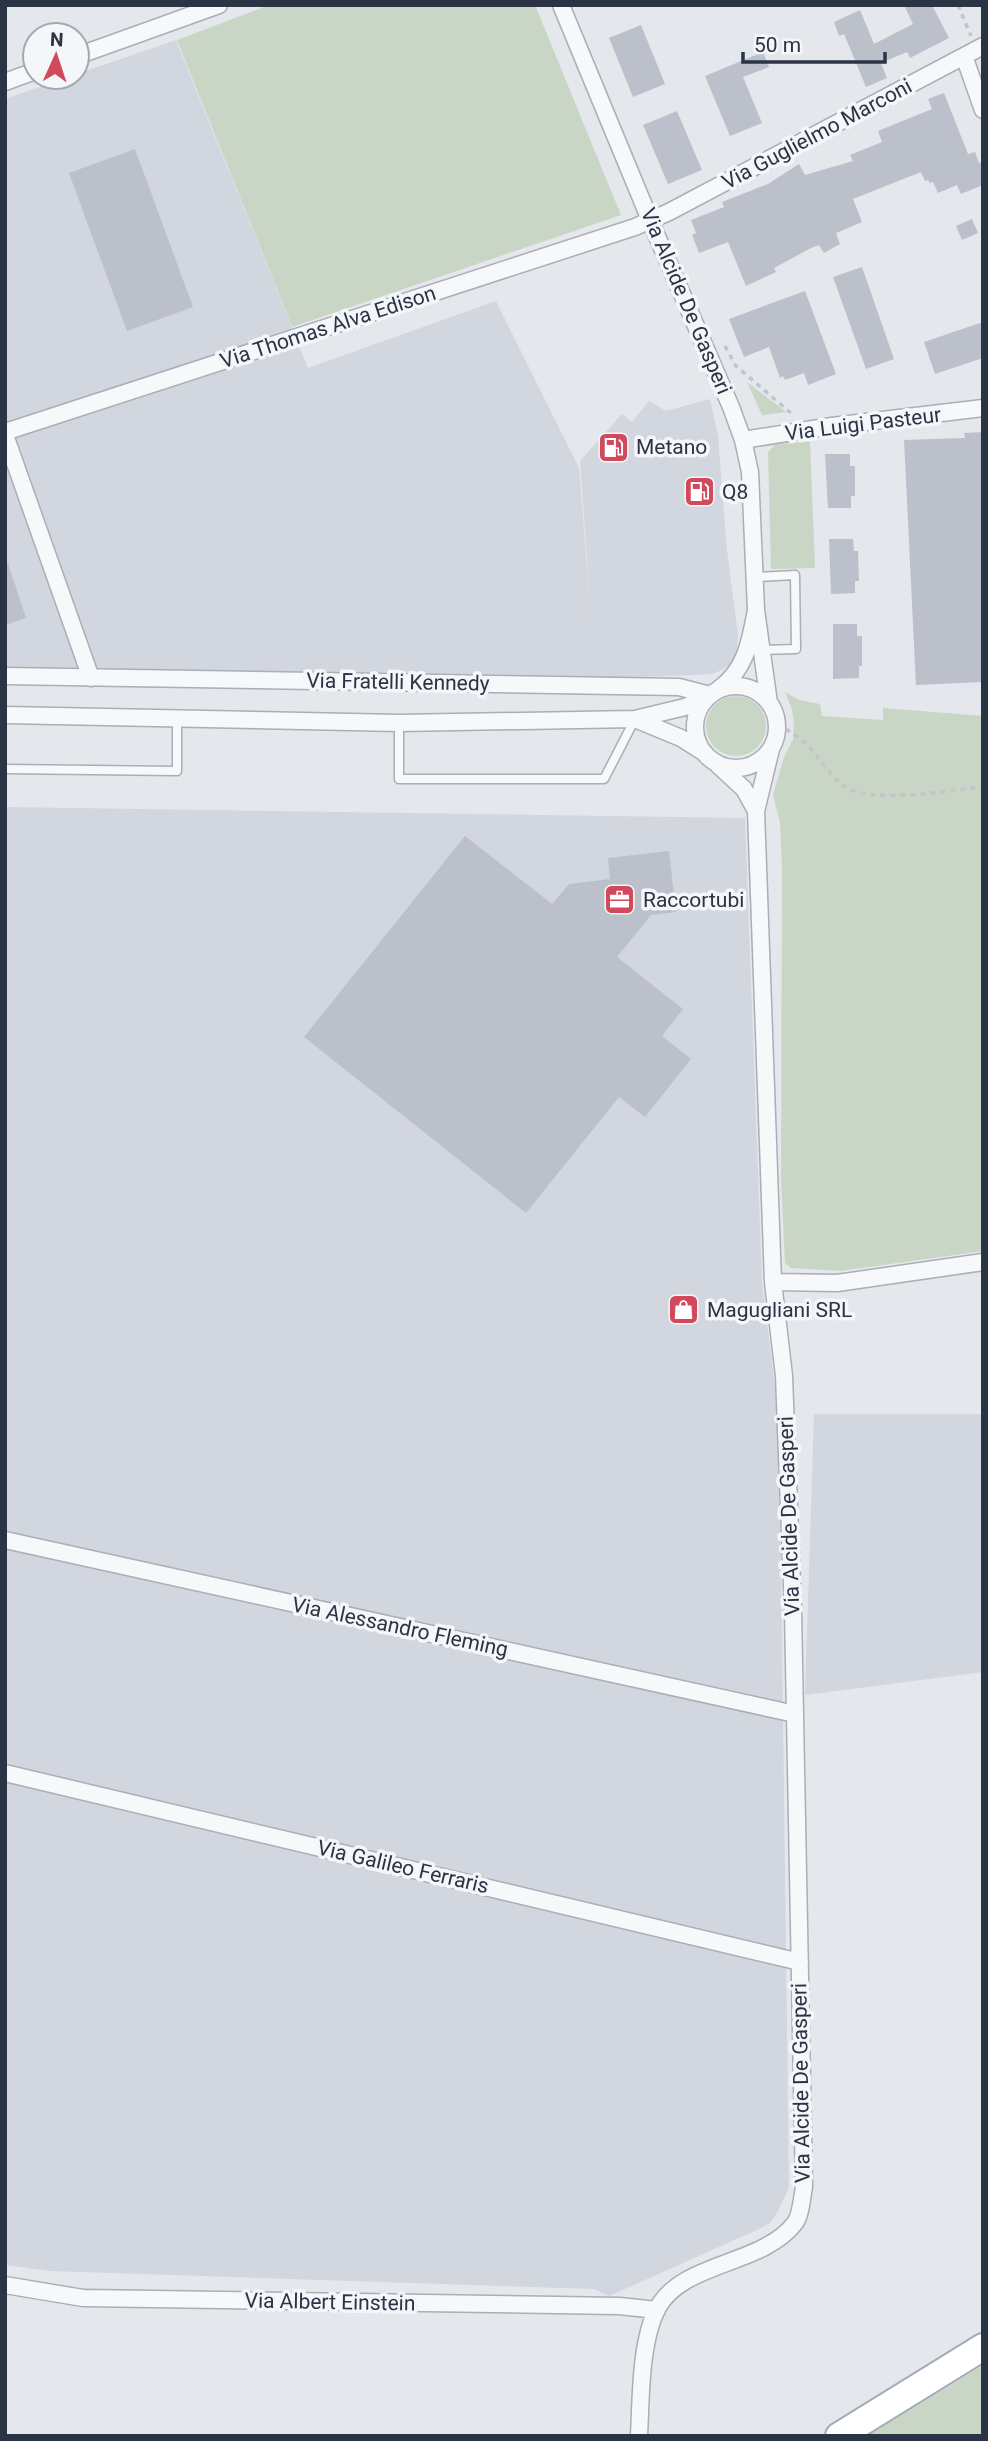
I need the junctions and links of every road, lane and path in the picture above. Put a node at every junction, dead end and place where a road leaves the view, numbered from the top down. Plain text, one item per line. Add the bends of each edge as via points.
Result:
1 (561, 5) edge
2 (958, 5) edge
3 (216, 6) edge
4 (974, 50) edge
5 (91, 51) edge
6 (983, 110) edge
7 (650, 220) junction
8 (983, 408) edge
9 (5, 434) edge
10 (743, 440) junction
11 (755, 577) junction
12 (756, 610) junction
13 (762, 650) junction
14 (5, 676) edge
15 (91, 678) junction
16 (715, 692) junction
17 (769, 703) junction
18 (5, 715) edge
19 (177, 718) junction
20 (635, 719) junction
21 (399, 723) junction
22 (777, 724) junction
23 (771, 748) junction
24 (708, 757) junction
25 (5, 769) edge
26 (983, 787) edge
27 (757, 811) junction
28 (983, 1262) edge
29 (773, 1282) junction
30 (5, 1540) edge
31 (795, 1714) junction
32 (5, 1773) edge
33 (800, 1962) junction
34 (5, 2285) edge
35 (657, 2311) junction
36 (983, 2347) edge
37 (639, 2436) edge
38 (839, 2436) edge

1 - 7 street, Via Alcide De Gasperi
2 - 4 path
3 - 5 street
4 - 6 street
4 - 7 street, Via Guglielmo Marconi
7 - 9 street, Via Thomas Alva Edison
7 - 10 street, Via Alcide De Gasperi
8 - 10 street, Via Luigi Pasteur
9 - 15 street
10 - 11 street, Via Alcide De Gasperi via 750,472
11 - 12 street, Via Alcide De Gasperi
11 - 13 lane via 794,575 796,649
12 - 13 street, Via Alcide De Gasperi
12 - 16 street, Via Alcide De Gasperi via 740,669
13 - 17 street, Via Alcide De Gasperi
14 - 15 street, Via Fratelli Kennedy
15 - 16 street, Via Fratelli Kennedy via 679,687
16 - 17 street via 730,686 752,689
16 - 20 street, Via Fratelli Kennedy via 685,708
16 - 24 street via 701,704 694,727
17 - 22 street
18 - 19 street, Via Fratelli Kennedy
19 - 21 street, Via Fratelli Kennedy
19 - 25 lane via 177,771
20 - 21 street, Via Fratelli Kennedy
20 - 21 lane via 604,779 399,779
20 - 24 street, Via Fratelli Kennedy via 681,738
22 - 23 street
22 - 26 path via 814,751 833,776 864,795
23 - 24 street via 763,758 739,768
23 - 27 street, Via Alcide De Gasperi
24 - 27 street via 744,789
27 - 29 street, Via Alcide De Gasperi
28 - 29 street via 837,1283
29 - 31 street, Via Alcide De Gasperi via 784,1376
30 - 31 street, Via Alessandro Fleming
31 - 33 street, Via Alcide De Gasperi
32 - 33 street, Via Galileo Ferraris
33 - 35 street, Via Alcide De Gasperi via 804,2187 797,2221 770,2245 685,2282 666,2296
34 - 35 street, Via Albert Einstein via 83,2298 619,2306
35 - 37 street via 647,2342
36 - 38 main road

